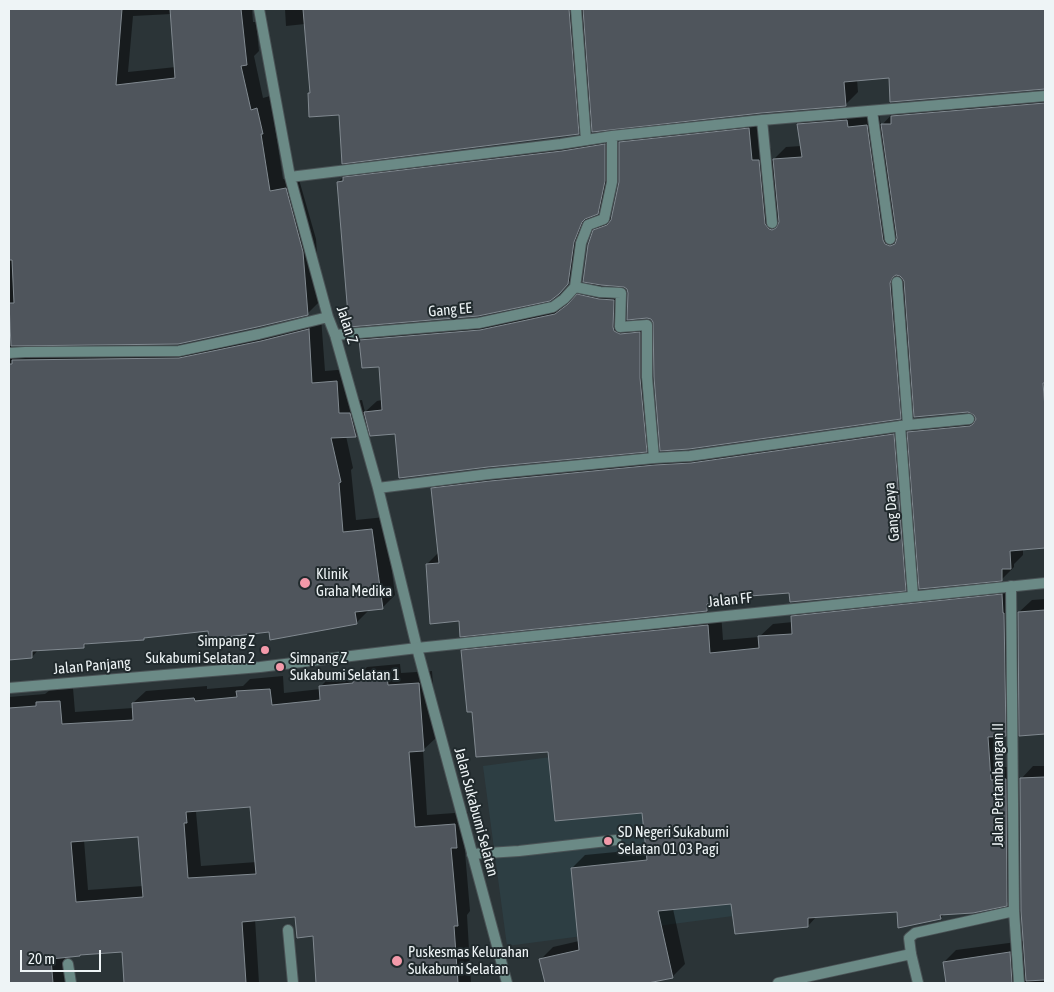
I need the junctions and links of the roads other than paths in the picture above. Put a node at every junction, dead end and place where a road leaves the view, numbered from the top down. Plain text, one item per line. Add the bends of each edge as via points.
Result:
1 (258, 9) edge
2 (576, 9) edge
3 (1045, 96) edge
4 (872, 111) junction
5 (762, 120) junction
6 (612, 136) junction
7 (586, 140) junction
8 (290, 177) junction
9 (772, 223) dead end
10 (890, 239) dead end
11 (897, 282) dead end
12 (575, 287) junction
13 (328, 317) junction
14 (335, 335) junction
15 (9, 353) edge
16 (969, 419) dead end
17 (904, 426) junction
18 (654, 458) junction
19 (378, 488) junction
20 (1045, 583) edge
21 (1011, 586) junction
22 (913, 596) junction
23 (417, 648) junction
24 (9, 688) edge
25 (616, 840) dead end
26 (472, 854) junction
27 (1014, 911) junction
28 (288, 930) dead end
29 (911, 954) junction
30 (68, 964) dead end
31 (71, 983) edge
32 (293, 983) edge
33 (507, 983) edge
34 (778, 983) edge
35 (918, 983) edge
36 (1019, 983) edge

1 - 8 street, Jalan Z
2 - 7 street
3 - 4 street
4 - 5 street
4 - 10 street
5 - 6 street
5 - 9 street
6 - 7 street
6 - 12 street via 612,182 604,219 588,225 581,243
7 - 8 street
8 - 13 street, Jalan Z
11 - 17 street, Gang Daya
12 - 14 street, Gang EE via 553,307 479,323
12 - 18 street via 621,293 620,327 647,325 647,377
13 - 14 street, Jalan Z
13 - 15 street via 179,351
14 - 19 street, Jalan Z
16 - 17 street
17 - 18 street via 690,456
17 - 22 street, Gang Daya
18 - 19 street
19 - 23 street, Jalan Z
20 - 21 street, Jalan FF
21 - 22 street, Jalan FF
21 - 27 street, Jalan Pertambangan II
22 - 23 street, Jalan FF
23 - 24 street, Jalan Panjang via 260,667
23 - 26 street, Jalan Sukabumi Selatan
25 - 26 street
26 - 33 street, Jalan Sukabumi Selatan
27 - 29 street via 915,933 909,938
27 - 36 street, Jalan Pertambangan II
28 - 32 street
29 - 34 street
29 - 35 street
30 - 31 street

